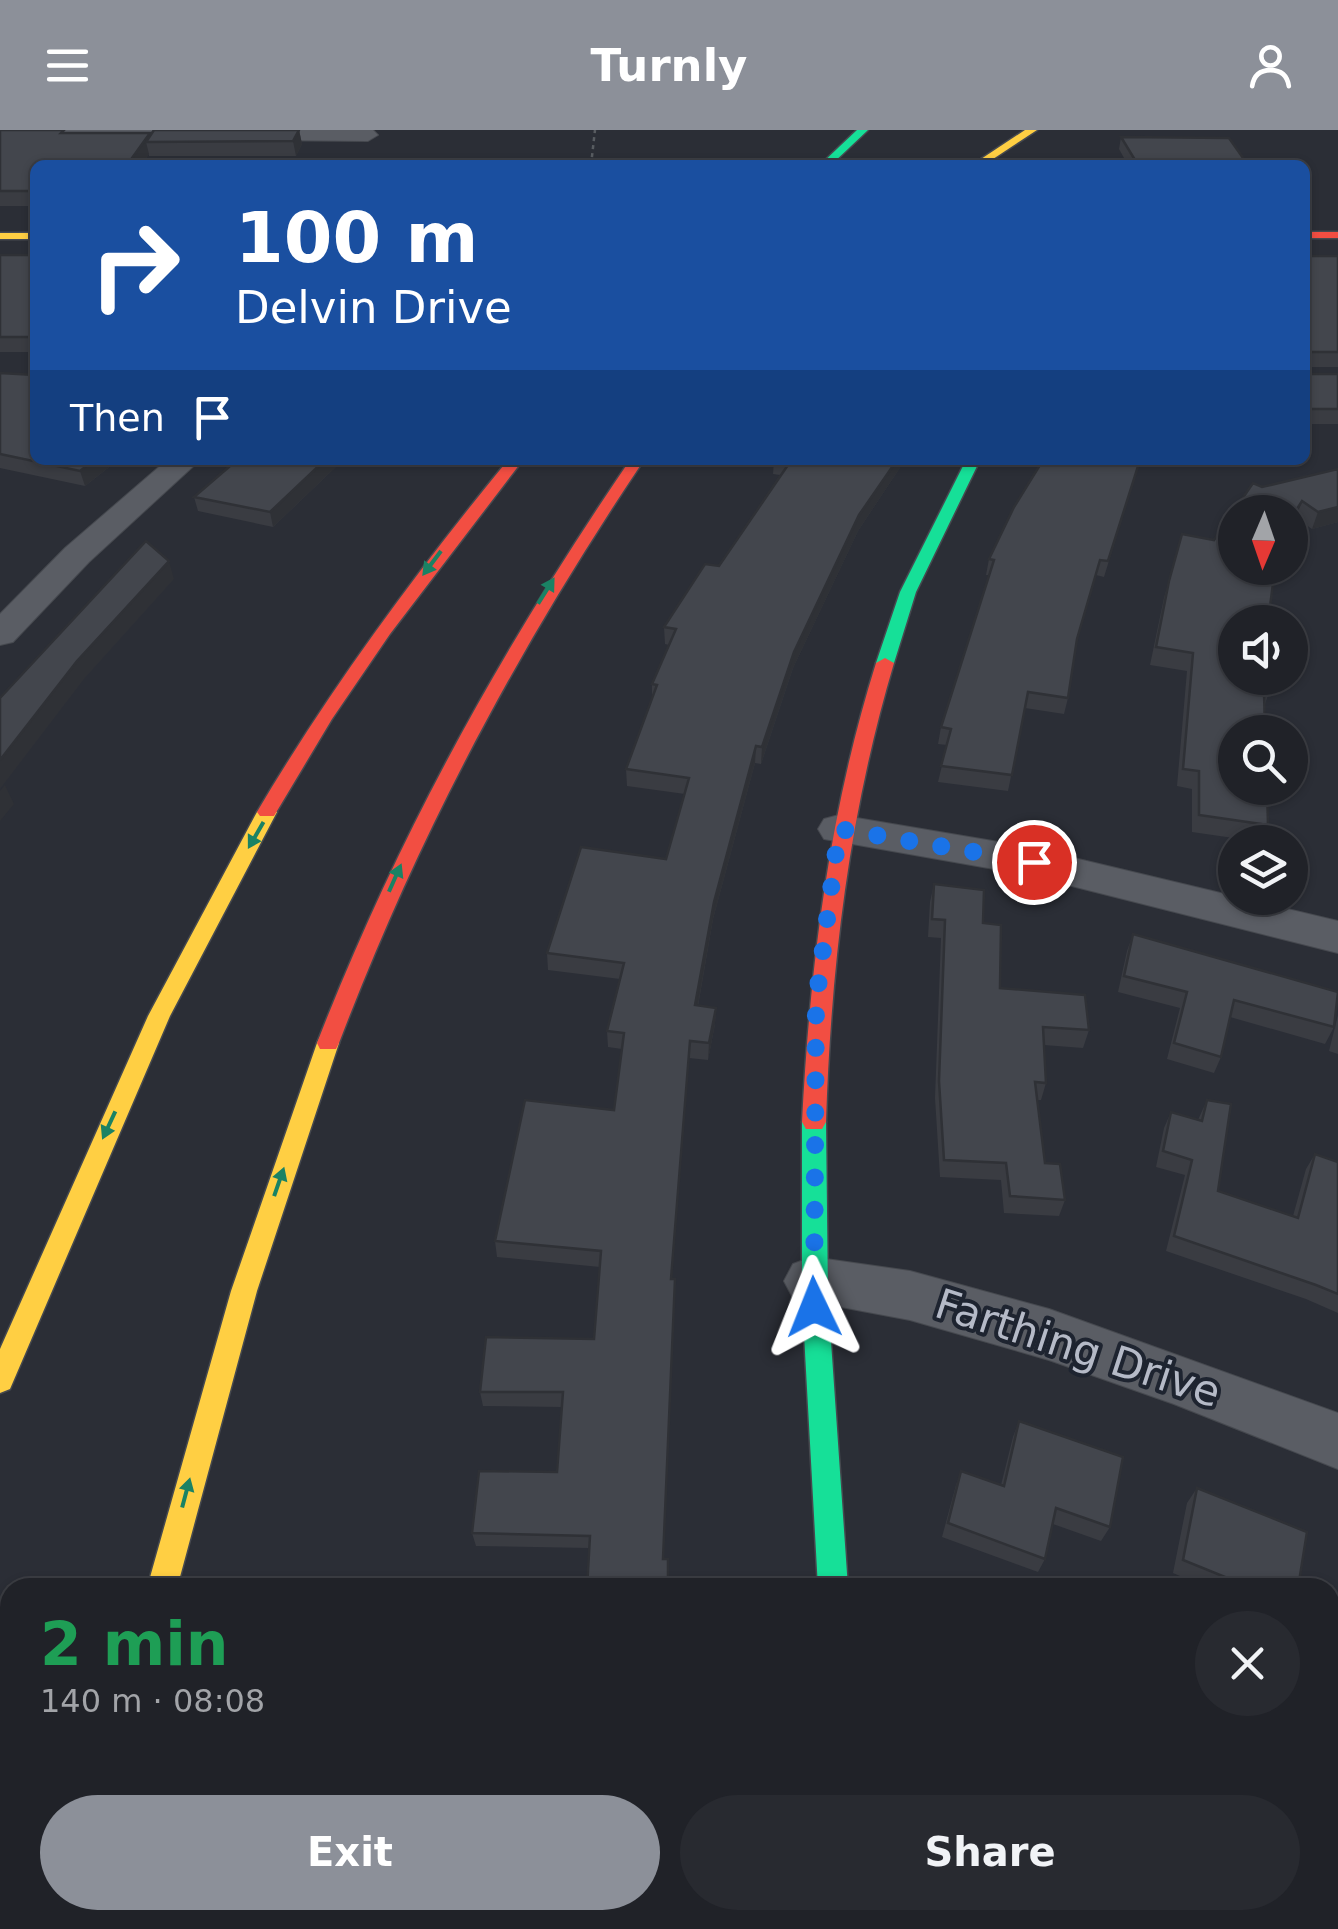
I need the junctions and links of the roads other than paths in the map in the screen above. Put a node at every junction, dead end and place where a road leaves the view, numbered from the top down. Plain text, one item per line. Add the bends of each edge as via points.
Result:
1 (864, 130) edge
2 (1032, 130) edge
3 (125, 131) edge
4 (0, 132) edge
5 (372, 132) edge
6 (334, 160) dead end
7 (831, 160) edge
8 (984, 160) edge
9 (1310, 235) edge
10 (1338, 235) edge
11 (0, 236) edge
12 (30, 236) edge
13 (179, 465) edge
14 (512, 465) edge
15 (632, 465) edge
16 (970, 465) edge
17 (0, 634) edge
18 (839, 829) junction
19 (1338, 938) edge
20 (812, 1281) junction
21 (0, 1380) edge
22 (1338, 1441) edge
23 (165, 1578) edge
24 (832, 1578) edge

1 - 7 main road
2 - 8 main road
3 - 4 street
3 - 5 street
5 - 6 street
9 - 10 main road
11 - 12 main road
13 - 17 street
14 -> 21 main road via 369,650 240,862 116,1111
23 -> 15 main road via 245,1283 352,974 484,696
16 - 18 main road via 886,644
18 - 19 street via 1108,878
18 - 20 main road via 816,1002
20 - 22 street, Farthing Drive via 923,1297 1025,1327 1184,1378
20 - 24 main road

